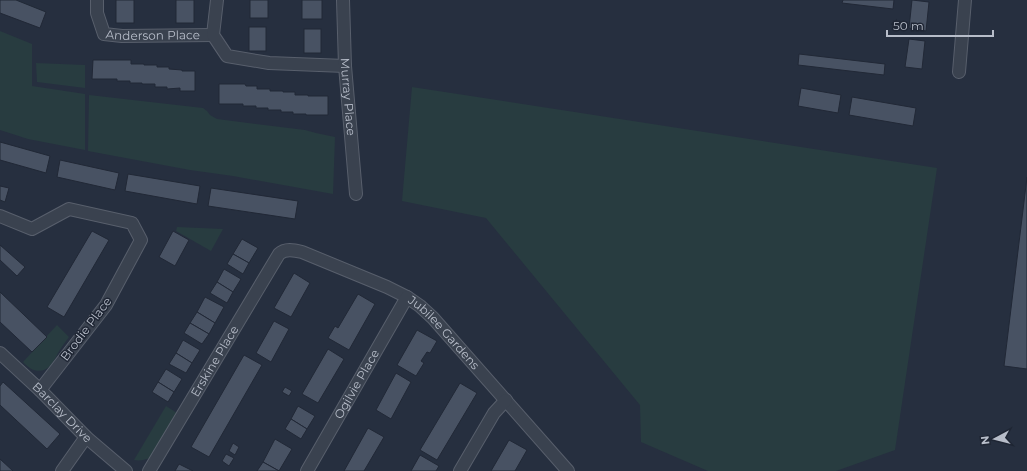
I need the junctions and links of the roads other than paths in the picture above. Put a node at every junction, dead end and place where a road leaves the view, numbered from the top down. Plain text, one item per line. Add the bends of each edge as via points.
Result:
1 (97, 0) edge
2 (217, 0) edge
3 (343, 0) edge
4 (965, 0) edge
5 (213, 35) junction
6 (345, 66) junction
7 (958, 72) dead end
8 (356, 194) dead end
9 (0, 216) edge
10 (282, 252) joint
11 (407, 297) junction
12 (0, 353) edge
13 (40, 390) junction
14 (506, 400) junction
15 (86, 437) junction
16 (62, 471) edge
17 (126, 471) edge
18 (149, 471) edge
19 (307, 471) edge
20 (460, 471) edge
21 (568, 471) edge

1 - 5 street, Anderson Place via 97,13 104,34
2 - 5 street
3 - 6 street, Murray Place
4 - 7 street
5 - 6 street via 227,56 269,63
6 - 8 street, Murray Place
9 - 13 street, Brodie Place via 32,229 69,209 132,222 141,240 106,305
10 - 11 street, Jubilee Gardens via 302,252
10 - 18 street, Erskine Place
11 - 14 street, Jubilee Gardens via 433,318
11 - 19 street, Ogilvie Place
12 - 13 street, Barclay Drive
13 - 15 street, Barclay Drive
14 - 20 street via 494,413
14 - 21 street, Jubilee Gardens
15 - 16 street
15 - 17 street, Barclay Drive

